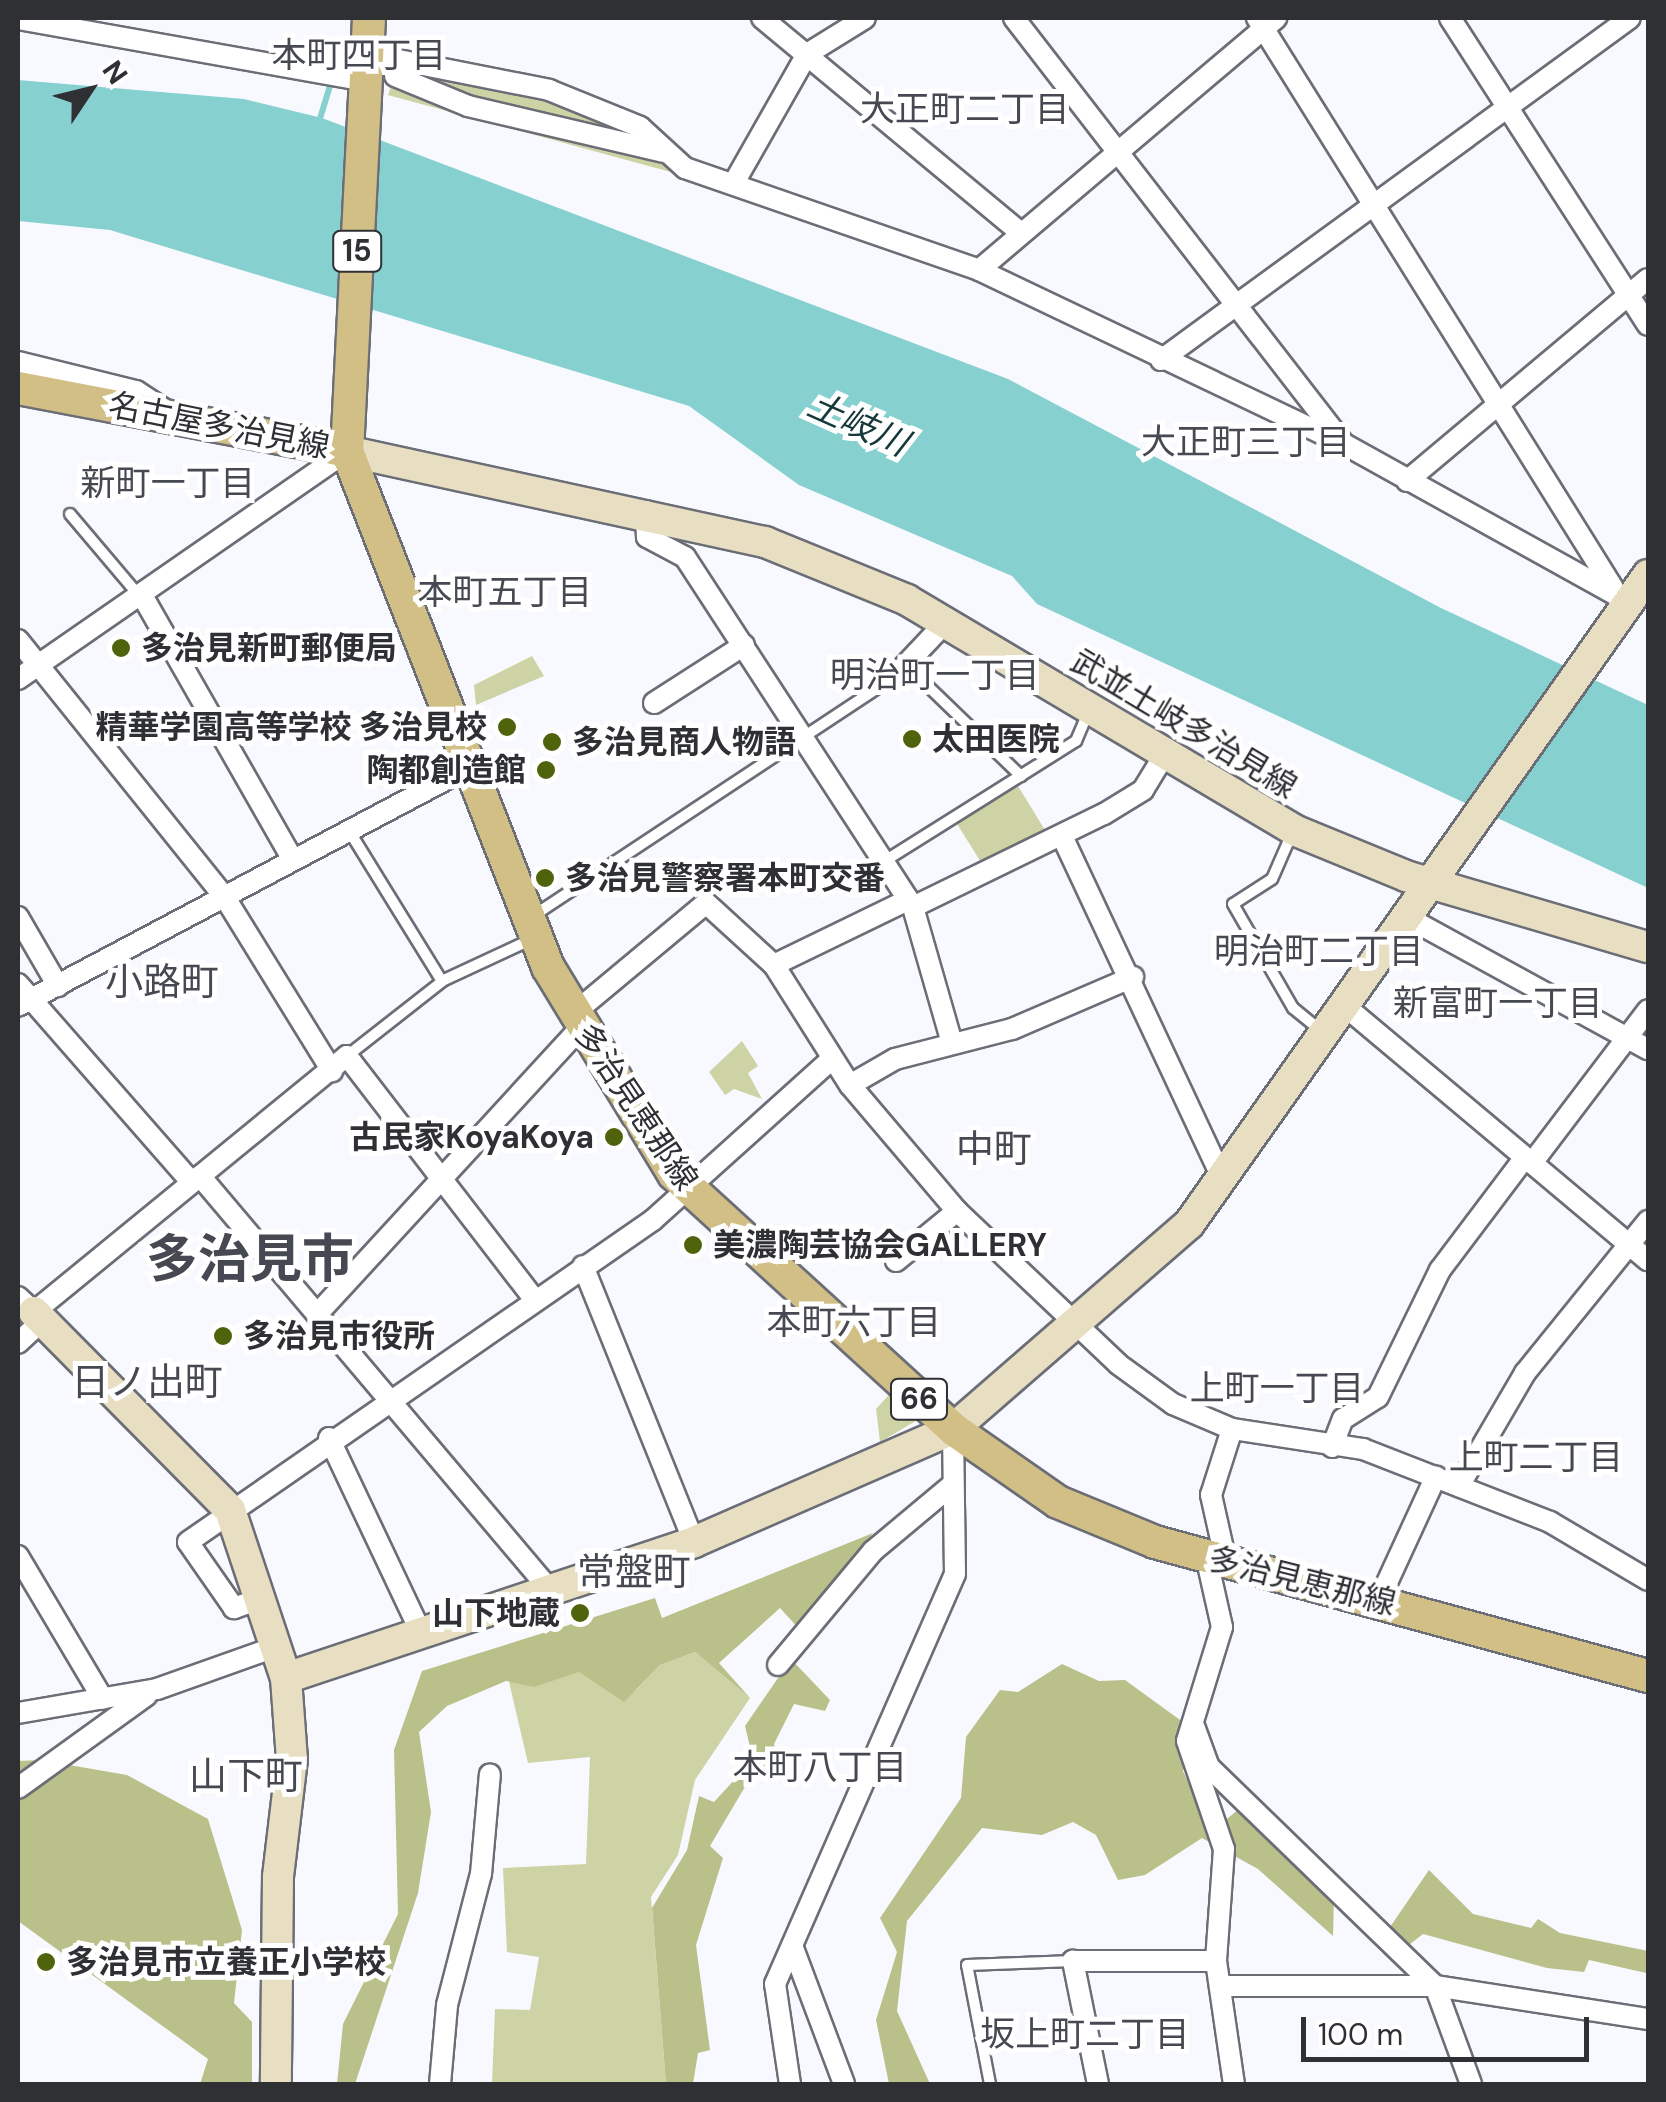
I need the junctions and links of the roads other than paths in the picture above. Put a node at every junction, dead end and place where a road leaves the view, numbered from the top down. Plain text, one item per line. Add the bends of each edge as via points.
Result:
1 (369, 18) edge
2 (762, 18) edge
3 (865, 18) edge
4 (1014, 18) edge
5 (1450, 18) edge
6 (1630, 18) edge
7 (18, 19) edge
8 (42, 20) edge
9 (1266, 21) edge
10 (807, 54) junction
11 (376, 70) junction
12 (1509, 108) junction
13 (1117, 150) junction
14 (664, 152) junction
15 (735, 181) junction
16 (1374, 204) junction
17 (1020, 232) junction
18 (978, 270) junction
19 (1648, 279) edge
20 (1629, 295) junction
21 (1238, 304) junction
22 (1648, 325) edge
23 (1162, 360) junction
24 (18, 362) edge
25 (18, 388) edge
26 (1497, 404) junction
27 (174, 417) junction
28 (347, 436) junction
29 (1344, 444) junction
30 (1407, 482) junction
31 (646, 511) junction
32 (70, 514) dead end
33 (1648, 575) edge
34 (142, 598) junction
35 (1625, 602) edge
36 (946, 622) junction
37 (18, 640) edge
38 (744, 645) junction
39 (38, 666) junction
40 (900, 670) junction
41 (18, 679) edge
42 (654, 703) dead end
43 (1090, 708) junction
44 (801, 733) junction
45 (1165, 754) junction
46 (464, 770) junction
47 (1021, 776) junction
48 (347, 828) junction
49 (1294, 830) junction
50 (1062, 836) junction
51 (291, 856) junction
52 (883, 862) junction
53 (1441, 877) junction
54 (224, 896) junction
55 (910, 904) junction
56 (18, 918) edge
57 (1412, 920) junction
58 (532, 928) junction
59 (1648, 948) edge
60 (774, 965) junction
61 (1133, 977) junction
62 (442, 981) junction
63 (58, 986) junction
64 (23, 996) edge
65 (1346, 1006) junction
66 (1648, 1010) edge
67 (577, 1020) junction
68 (1326, 1035) junction
69 (952, 1043) junction
70 (1641, 1044) edge
71 (832, 1060) junction
72 (340, 1063) junction
73 (850, 1085) junction
74 (1528, 1160) junction
75 (194, 1177) junction
76 (1222, 1177) junction
77 (444, 1185) junction
78 (690, 1191) junction
79 (957, 1211) junction
80 (1648, 1221) edge
81 (1630, 1244) junction
82 (1648, 1260) edge
83 (896, 1261) dead end
84 (584, 1266) junction
85 (534, 1299) junction
86 (31, 1310) edge
87 (321, 1310) junction
88 (1080, 1324) junction
89 (18, 1343) edge
90 (386, 1397) junction
91 (953, 1429) junction
92 (1232, 1429) junction
93 (329, 1438) junction
94 (1332, 1446) junction
95 (1436, 1476) junction
96 (954, 1484) junction
97 (1459, 1486) junction
98 (230, 1510) junction
99 (694, 1542) junction
100 (18, 1556) edge
101 (1216, 1559) junction
102 (1648, 1580) edge
103 (551, 1591) junction
104 (260, 1599) junction
105 (1379, 1600) junction
106 (421, 1633) junction
107 (276, 1647) junction
108 (778, 1665) dead end
109 (1648, 1676) edge
110 (286, 1678) junction
111 (157, 1689) junction
112 (103, 1699) junction
113 (18, 1713) edge
114 (1194, 1726) junction
115 (490, 1774) dead end
116 (18, 1788) edge
117 (793, 1948) junction
118 (1072, 1961) junction
119 (1216, 1961) junction
120 (1220, 1986) junction
121 (1435, 1986) junction
122 (1648, 2018) edge
123 (276, 2084) edge
124 (440, 2084) edge
125 (790, 2084) edge
126 (844, 2084) edge
127 (990, 2084) edge
128 (1098, 2084) edge
129 (1234, 2084) edge
130 (1471, 2084) edge

1 - 11 main road, 名古屋多治見線 / 15
2 - 10 street
3 - 10 street
4 - 13 street
5 - 12 street
6 - 12 street
7 - 8 street
8 - 11 street
9 - 13 street
9 - 16 street
10 - 15 street
10 - 17 street
11 - 14 street via 468,106
11 - 14 street via 549,90 640,127
11 - 28 main road, 名古屋多治見線 / 15
12 - 16 street
12 - 20 street
13 - 17 street
13 - 21 street
14 - 15 street
15 - 18 street
16 - 21 street
16 - 26 street
17 - 18 street
18 - 23 street
19 - 20 street
20 - 22 street
20 - 26 street
21 - 23 street
21 - 29 street
23 - 29 street
24 - 27 street via 136,391
25 - 27 main road, 名古屋多治見線
26 - 30 street
26 - 35 street
27 - 28 main road, 名古屋多治見線
28 - 31 street, 武並土岐多治見線
28 - 34 street
28 - 46 main road, 多治見恵那線 / 66
29 - 30 street
30 - 35 street
31 - 36 street, 武並土岐多治見線 via 765,542
31 - 38 street via 647,537 685,556
32 - 34 lane
33 - 35 street
34 - 39 street
34 - 51 street
35 - 53 street
36 - 40 street
36 - 43 street, 武並土岐多治見線
37 - 39 street
38 - 42 street
38 - 44 street
39 - 41 street
39 - 54 street
40 - 44 lane via 810,737
40 - 47 lane
43 - 45 street, 武並土岐多治見線
43 - 47 lane via 1076,741
44 - 52 street
44 - 58 lane
45 - 49 street, 武並土岐多治見線
45 - 50 street via 1143,790
46 - 48 street
46 - 58 main road, 多治見恵那線 / 66
47 - 52 lane
48 - 51 street
48 - 62 lane
49 - 53 street, 武並土岐多治見線
49 - 68 lane via 1272,879 1234,904 1293,1008
50 - 55 street
50 - 61 street
51 - 54 street
52 - 55 street
53 - 57 street
53 - 59 street, 武並土岐多治見線
54 - 63 street
54 - 72 street
55 - 60 street
55 - 69 street
56 - 63 street
57 - 65 street
57 - 70 street
58 - 62 lane
58 - 67 main road, 多治見恵那線 / 66
60 - 67 street via 706,903
60 - 71 street
61 - 69 street via 1012,1029
61 - 76 street
62 - 72 lane
63 - 64 street
64 - 75 street
65 - 68 street
65 - 74 street
66 - 70 street
67 - 77 street
67 - 78 main road, 多治見恵那線 / 66
68 - 76 street
69 - 73 street
70 - 74 street
71 - 73 street
71 - 78 street
72 - 75 street via 274,1126
72 - 77 street
73 - 79 street
74 - 81 street
74 - 94 street via 1440,1270 1378,1398 1344,1419
75 - 86 street
75 - 87 street
76 - 88 street via 1154,1260
77 - 85 street
77 - 87 street via 376,1242
78 - 84 street
78 - 91 main road, 多治見恵那線 / 66
79 - 83 street
79 - 88 street
80 - 81 street
81 - 82 street
81 - 97 street via 1525,1373
84 - 85 street
84 - 99 street
85 - 90 street
86 - 89 street
86 - 98 street
87 - 90 street via 326,1332
88 - 91 street
88 - 92 street via 1173,1404
90 - 93 street
90 - 103 street
91 - 96 street
91 - 99 street
91 - 101 main road, 多治見恵那線 / 66 via 1058,1502
92 - 94 street
92 - 101 street via 1211,1495
93 - 98 street
93 - 106 street
94 - 95 street
95 - 97 street
95 - 105 street
96 - 108 street via 873,1551
96 - 117 street via 955,1574
97 - 102 street via 1550,1522
98 - 104 street
98 - 104 street via 188,1542 234,1608
99 - 103 street
100 - 112 street
101 - 105 main road, 多治見恵那線 / 66
101 - 114 street via 1222,1628
103 - 106 street
104 - 107 street
105 - 109 main road, 多治見恵那線 / 66
106 - 110 street
107 - 110 street
107 - 111 street
110 - 123 street via 292,1759 278,1877
111 - 112 street
111 - 116 street
112 - 113 street
114 - 119 street via 1190,1766 1224,1849
114 - 121 street via 1209,1767
115 - 124 street via 481,1874 447,2005
117 - 125 street via 774,2003
117 - 126 street
118 - 119 street
118 - 127 lane via 966,1964
118 - 128 street
119 - 120 street
120 - 121 street
120 - 129 street
121 - 122 street
121 - 130 street

